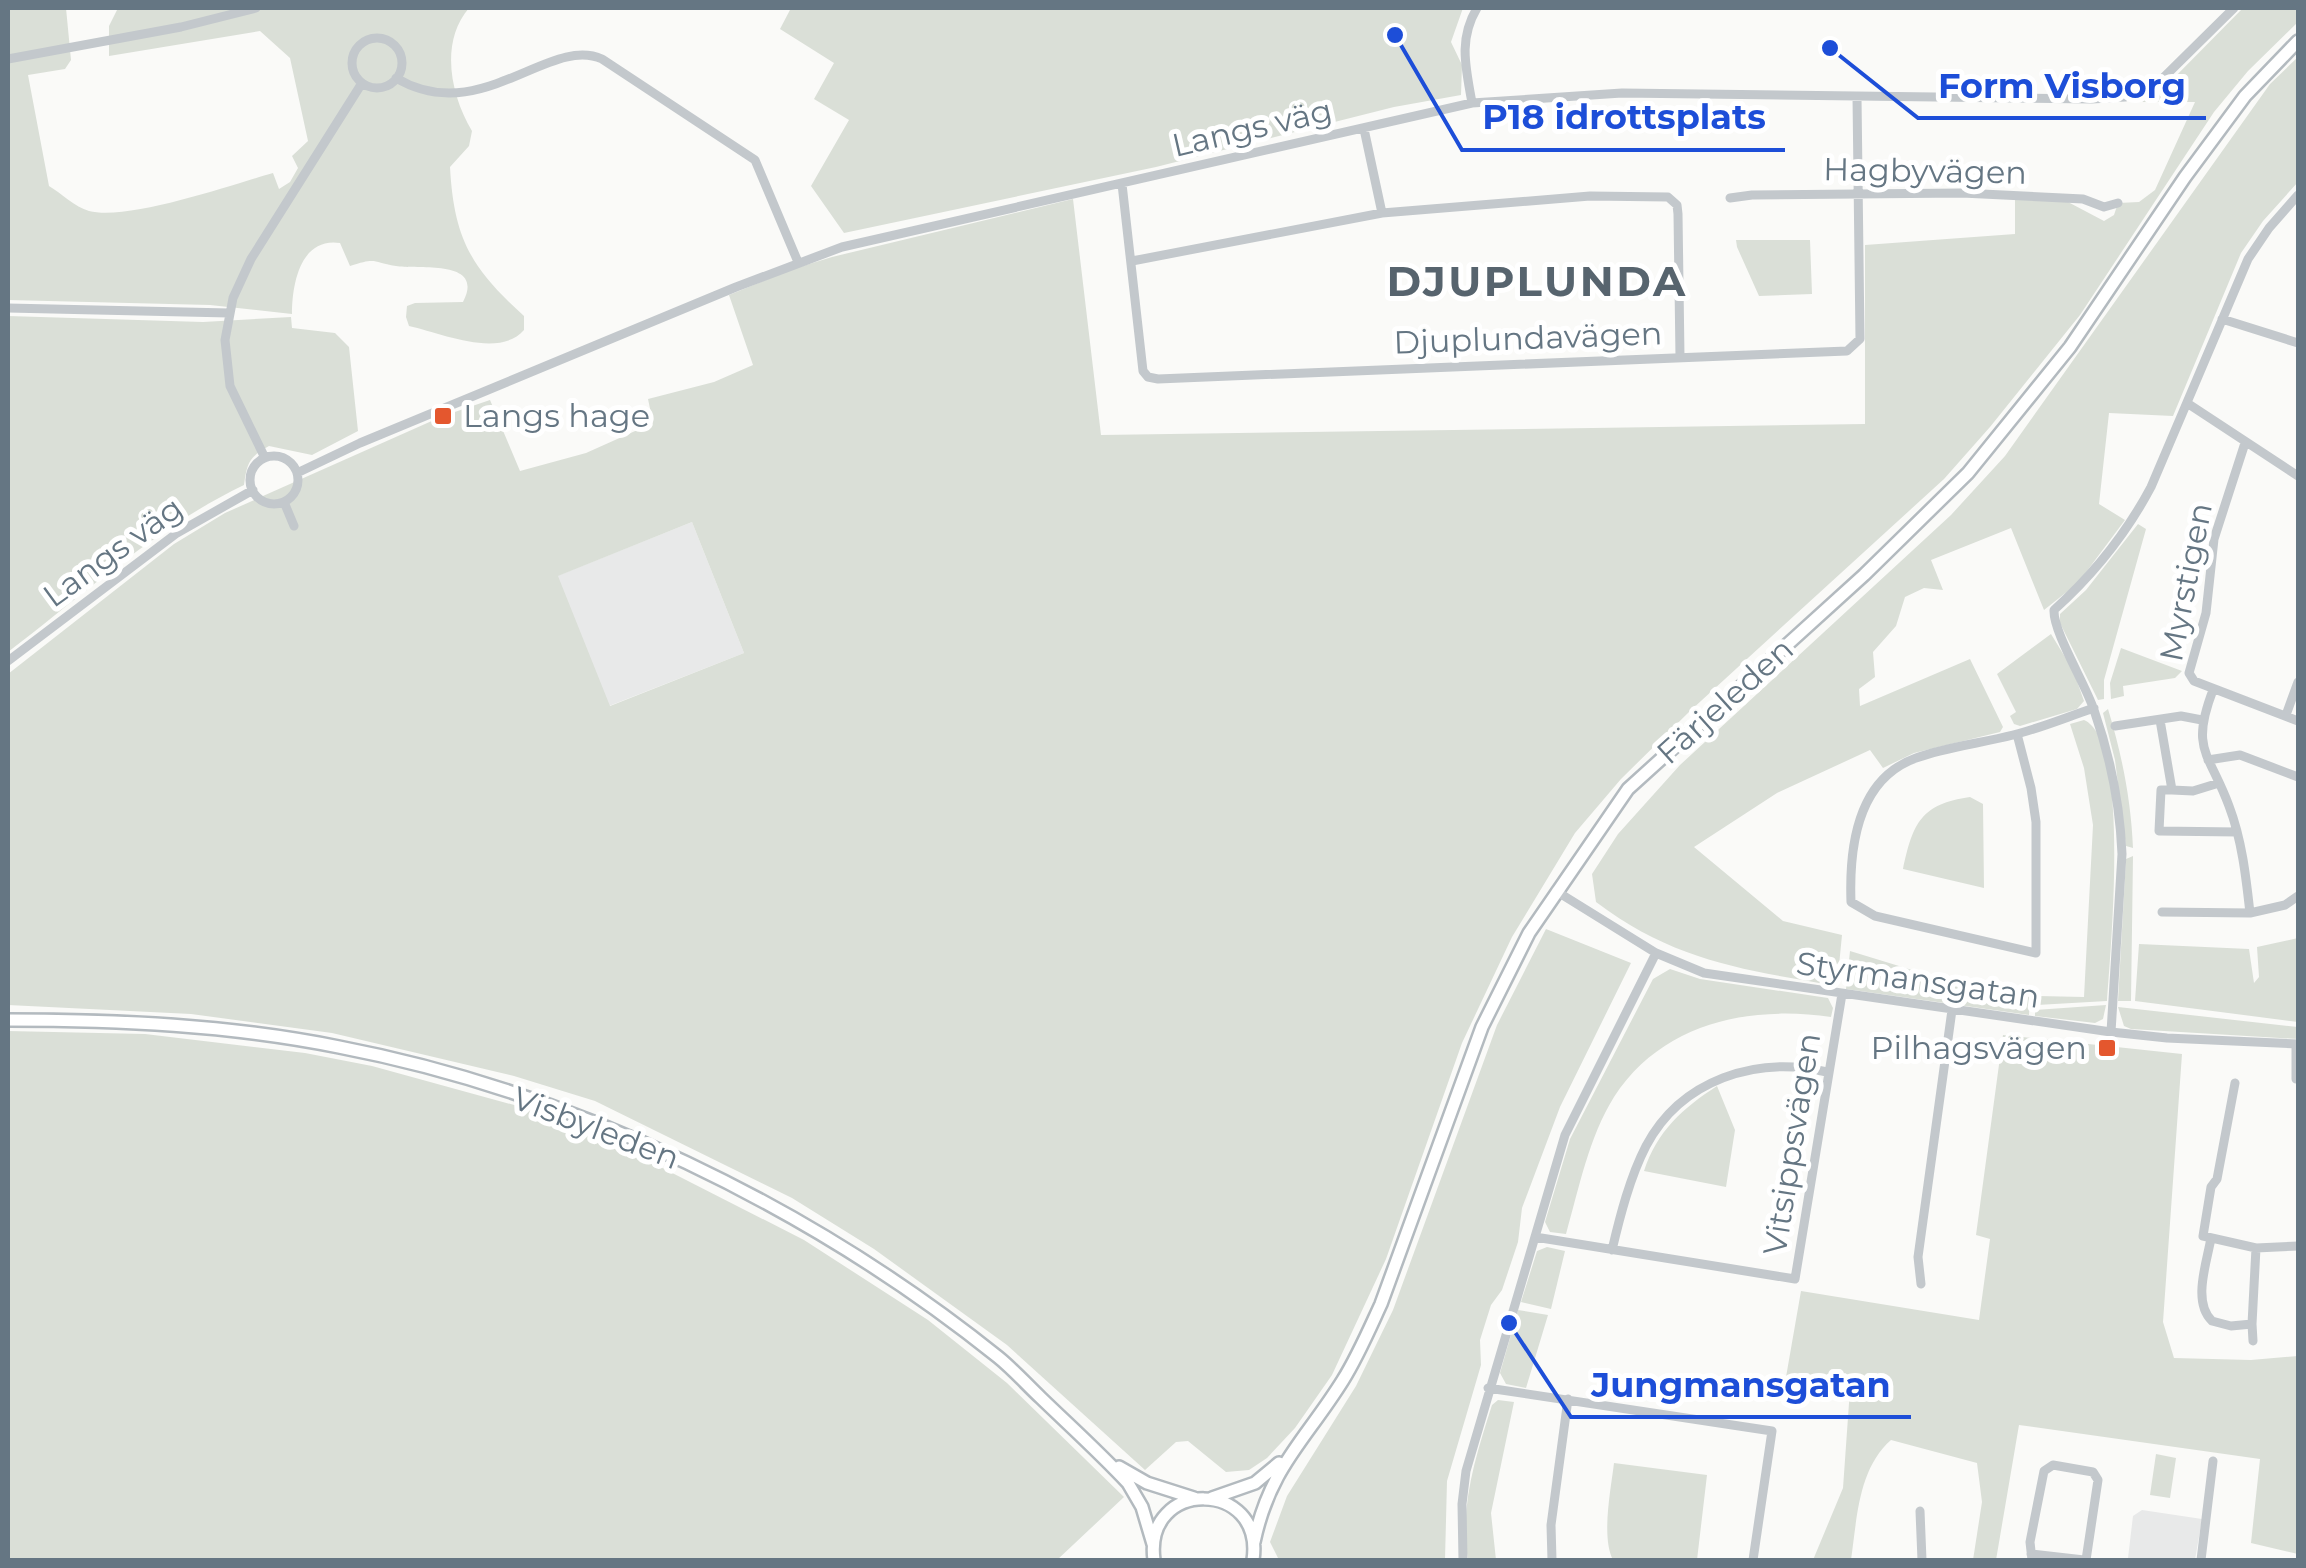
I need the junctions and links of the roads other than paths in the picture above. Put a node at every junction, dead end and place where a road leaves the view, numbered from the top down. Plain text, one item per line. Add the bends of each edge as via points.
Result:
1 (256, 8) edge
2 (1477, 8) edge
3 (2234, 8) edge
4 (2298, 42) edge
5 (8, 59) edge
6 (396, 78) junction
7 (362, 83) junction
8 (1857, 97) junction
9 (1472, 103) junction
10 (1364, 129) junction
11 (1122, 184) junction
12 (1858, 194) junction
13 (2298, 195) edge
14 (1730, 198) dead end
15 (2118, 203) dead end
16 (1382, 213) junction
17 (1132, 261) junction
18 (798, 262) junction
19 (8, 308) edge
20 (229, 313) junction
21 (2222, 319) junction
22 (2298, 343) edge
23 (1680, 357) junction
24 (2187, 403) junction
25 (2245, 443) junction
26 (265, 458) junction
27 (297, 473) junction
28 (2298, 476) edge
29 (253, 490) junction
30 (284, 502) junction
31 (294, 526) dead end
32 (8, 661) edge
33 (2298, 682) edge
34 (2213, 690) junction
35 (2094, 708) junction
36 (2286, 715) junction
37 (2160, 720) junction
38 (2202, 720) junction
39 (2298, 721) edge
40 (2116, 726) dead end
41 (2017, 734) junction
42 (2208, 760) junction
43 (2298, 777) edge
44 (2219, 783) junction
45 (2172, 790) junction
46 (2237, 832) junction
47 (1556, 891) junction
48 (2298, 896) edge
49 (2162, 912) dead end
50 (2250, 912) junction
51 (1656, 953) junction
52 (1842, 994) junction
53 (1952, 1010) junction
54 (8, 1020) edge
55 (2110, 1032) junction
56 (2297, 1044) edge
57 (1826, 1072) junction
58 (2296, 1079) edge
59 (2235, 1083) dead end
60 (1534, 1237) junction
61 (2211, 1238) junction
62 (2298, 1246) edge
63 (2256, 1248) junction
64 (1612, 1250) junction
65 (1922, 1284) dead end
66 (2252, 1324) junction
67 (2253, 1341) dead end
68 (1488, 1388) junction
69 (1568, 1399) junction
70 (1292, 1450) junction
71 (1099, 1452) junction
72 (2214, 1461) dead end
73 (1204, 1498) junction
74 (1920, 1510) dead end
75 (1254, 1542) junction
76 (1153, 1555) edge
77 (2031, 1557) edge
78 (1254, 1559) edge
79 (1463, 1560) edge
80 (1552, 1560) edge
81 (1753, 1560) edge
82 (1922, 1560) edge
83 (2085, 1560) edge
84 (2201, 1560) edge

1 - 5 street
2 - 9 street via 1463,48
3 - 8 street, Langs väg via 2158,83 2125,97
4 - 47 main road, Färjeleden via 2244,96 2070,347 1968,473 1628,789
6 - 7 street via 380,87
6 - 7 street via 402,62 396,47 371,38 352,58
6 - 18 street via 427,92 454,94 574,56 602,58 755,160
7 - 20 street via 251,258
8 - 9 street, Langs väg via 1622,93
8 - 12 street, Djuplundavägen
9 - 10 street, Langs väg
10 - 11 street, Langs väg
10 - 16 street
11 - 17 street, Djuplundavägen
11 - 18 street, Langs väg via 873,238
12 - 14 street, Hagbyvägen
12 - 15 street, Hagbyvägen
12 - 23 street, Djuplundavägen via 1860,339 1854,347
13 - 21 street via 2248,259
16 - 17 street
16 - 23 street via 1590,196 1668,197 1678,214
17 - 23 street, Djuplundavägen via 1143,371 1158,379
18 - 27 street, Langs väg
19 - 20 street
20 - 26 street via 230,386
21 - 22 street
21 - 24 street
24 - 25 street
24 - 35 street via 2133,522 2054,610 2054,624
25 - 28 street
25 - 34 street, Myrstigen via 2214,539 2206,613 2189,669 2194,681
26 - 27 street via 284,458
26 - 29 street via 253,470
27 - 30 street via 296,491
29 - 30 street via 266,502
29 - 32 street, Langs väg via 177,534
30 - 31 street
33 - 36 street
34 - 36 street, Myrstigen
34 - 38 street
35 - 41 street
35 - 55 street via 2122,842
36 - 39 street, Myrstigen
37 - 38 street
37 - 40 street
37 - 45 street
38 - 42 street
41 - 41 street via 1916,757 1887,776 1865,804 1855,834 1851,902 1875,916 2036,953 2036,822
42 - 43 street via 2240,755
42 - 44 street
44 - 45 street
44 - 46 street
45 - 46 street via 2161,790 2159,831
46 - 50 street
47 - 51 street, Styrmansgatan
47 - 70 main road, Färjeleden via 1482,1026 1362,1345
48 - 50 street
49 - 50 street
51 - 52 street, Styrmansgatan via 1704,973
51 - 60 street via 1565,1135
52 - 53 street, Styrmansgatan
52 - 57 street, Vitsippsvägen
53 - 55 street, Styrmansgatan
53 - 65 street via 1918,1256
54 - 71 main road, Visbyleden via 184,1026 340,1047 573,1113 689,1164 854,1256 1000,1358
55 - 56 street, Styrmansgatan
56 - 58 street, Styrmansgatan
57 - 64 street via 1777,1066 1738,1071 1680,1103 1646,1146
57 - 64 street, Vitsippsvägen via 1795,1279
59 - 61 street via 2202,1236
60 - 64 street, Vitsippsvägen
60 - 68 street
61 - 63 street
61 - 66 street via 2202,1296 2207,1318
62 - 63 street
63 - 66 street
66 - 67 street
68 - 69 street
68 - 79 street via 1466,1471
69 - 80 street
69 - 81 street via 1772,1431
70 - 73 main road, Färjeleden via 1255,1483
70 - 75 main road, Färjeleden via 1266,1496
71 - 73 main road, Visbyleden via 1146,1483
71 - 76 main road, Visbyleden via 1136,1494
72 - 84 street
73 - 75 main road via 1240,1513
73 - 76 main road, Färjeleden via 1167,1514
74 - 82 street
75 - 78 main road, Färjeleden
77 - 83 street
77 - 83 street via 2044,1471 2053,1465 2093,1472 2098,1480

